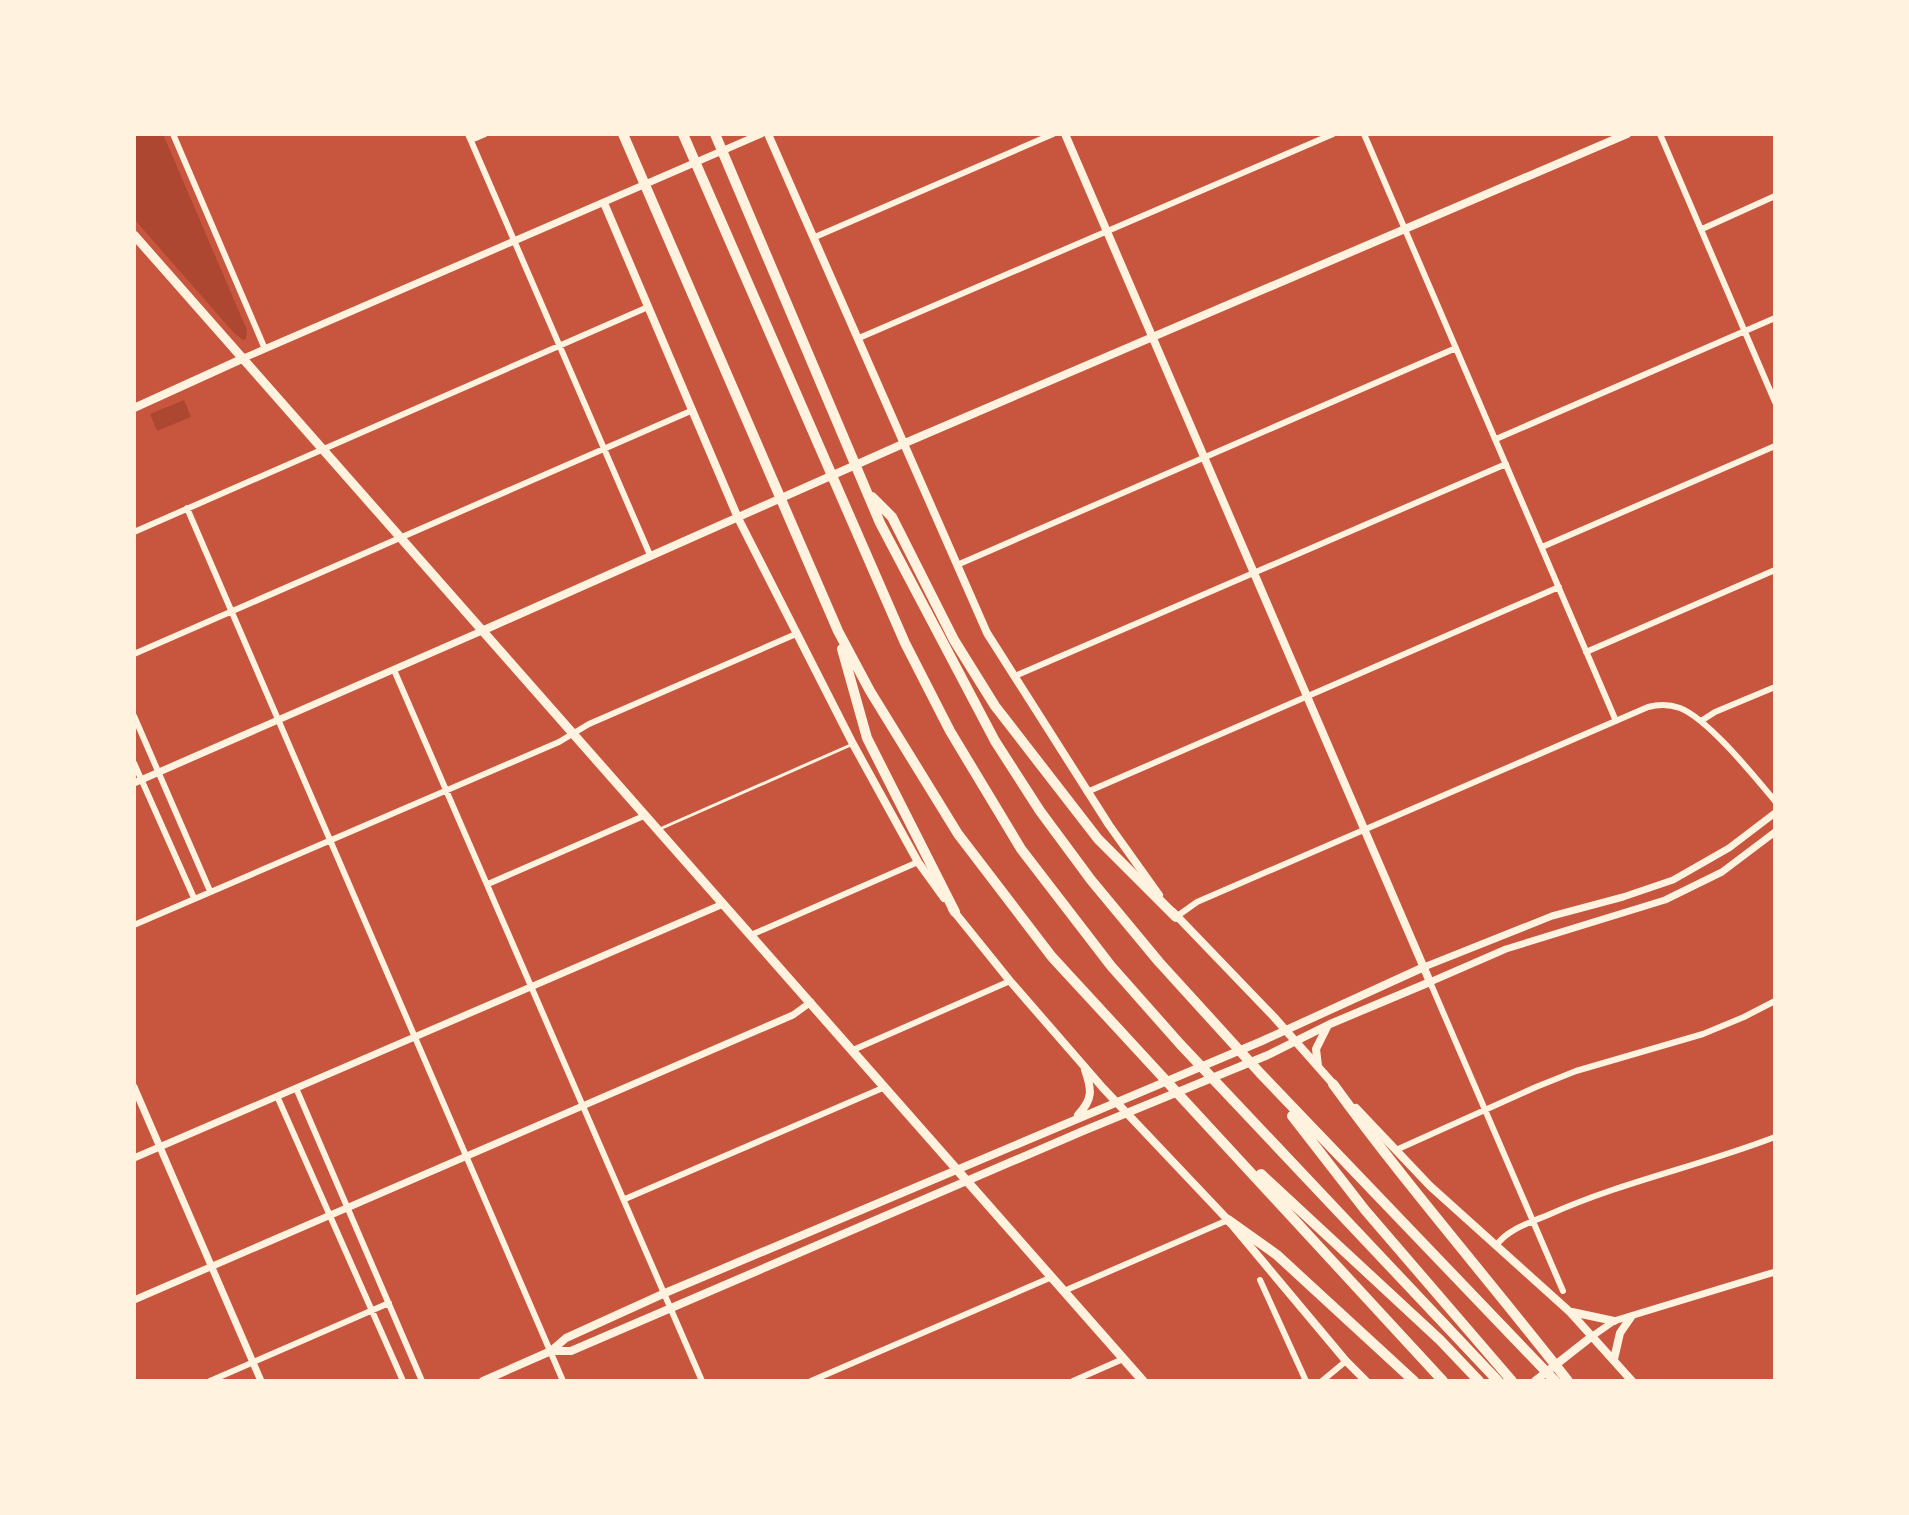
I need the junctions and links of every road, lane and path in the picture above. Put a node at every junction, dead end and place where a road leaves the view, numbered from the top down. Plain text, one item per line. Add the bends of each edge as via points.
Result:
1 (173, 134) edge
2 (485, 134) edge
3 (683, 134) edge
4 (715, 134) edge
5 (761, 134) edge
6 (768, 134) edge
7 (1053, 134) edge
8 (1065, 134) edge
9 (1333, 134) edge
10 (1364, 134) edge
11 (1627, 134) edge
12 (1660, 134) edge
13 (470, 137) edge
14 (625, 139) edge
15 (1775, 196) edge
16 (604, 203) junction
17 (1702, 229) junction
18 (1405, 231) junction
19 (1107, 232) junction
20 (134, 235) edge
21 (815, 237) junction
22 (515, 241) junction
23 (648, 307) junction
24 (1775, 318) edge
25 (1747, 331) junction
26 (859, 338) junction
27 (1153, 339) junction
28 (561, 346) junction
29 (1456, 348) junction
30 (265, 349) junction
31 (244, 358) junction
32 (1775, 402) edge
33 (134, 408) edge
34 (693, 410) junction
35 (1496, 439) junction
36 (905, 443) junction
37 (1775, 446) edge
38 (604, 448) junction
39 (323, 450) junction
40 (1206, 458) junction
41 (1506, 464) junction
42 (866, 490) junction
43 (187, 508) junction
44 (738, 518) junction
45 (134, 532) edge
46 (400, 539) junction
47 (1542, 547) junction
48 (650, 555) junction
49 (957, 565) junction
50 (1775, 570) edge
51 (1254, 571) junction
52 (1559, 587) junction
53 (231, 611) junction
54 (484, 630) junction
55 (838, 631) junction
56 (796, 634) junction
57 (1586, 652) junction
58 (134, 654) edge
59 (394, 670) junction
60 (1015, 676) junction
61 (1775, 687) edge
62 (1309, 695) junction
63 (134, 716) edge
64 (278, 720) junction
65 (1616, 721) junction
66 (1701, 721) junction
67 (572, 733) junction
68 (853, 744) junction
69 (134, 763) edge
70 (158, 773) junction
71 (138, 782) edge
72 (447, 789) junction
73 (1087, 792) junction
74 (1775, 801) edge
75 (1775, 813) edge
76 (646, 815) junction
77 (1365, 827) junction
78 (659, 830) junction
79 (1775, 832) edge
80 (330, 840) junction
81 (918, 862) junction
82 (488, 884) junction
83 (210, 891) junction
84 (1623, 897) junction
85 (194, 898) junction
86 (723, 904) junction
87 (955, 912) junction
88 (1627, 912) junction
89 (1176, 917) junction
90 (134, 925) edge
91 (751, 935) junction
92 (1424, 967) junction
93 (1010, 981) junction
94 (1430, 982) junction
95 (532, 986) junction
96 (1775, 1001) edge
97 (811, 1002) junction
98 (1330, 1024) junction
99 (1285, 1030) junction
100 (414, 1037) junction
101 (1296, 1043) junction
102 (853, 1050) junction
103 (1083, 1066) junction
104 (1318, 1067) junction
105 (1260, 1073) junction
106 (1333, 1084) junction
107 (134, 1087) edge
108 (885, 1087) junction
109 (296, 1088) junction
110 (277, 1096) junction
111 (1115, 1102) junction
112 (1187, 1103) junction
113 (584, 1104) junction
114 (1484, 1109) junction
115 (1126, 1114) junction
116 (1076, 1117) junction
117 (1775, 1137) edge
118 (159, 1147) junction
119 (1396, 1150) junction
120 (466, 1156) junction
121 (134, 1158) edge
122 (955, 1169) junction
123 (966, 1182) junction
124 (625, 1199) junction
125 (867, 1206) junction
126 (348, 1208) junction
127 (331, 1216) junction
128 (1228, 1220) junction
129 (874, 1222) junction
130 (1532, 1222) junction
131 (1496, 1246) junction
132 (212, 1268) junction
133 (1775, 1272) edge
134 (1052, 1277) junction
135 (1260, 1280) dead end
136 (1064, 1291) junction
137 (1563, 1291) dead end
138 (665, 1293) junction
139 (134, 1300) edge
140 (389, 1303) junction
141 (672, 1309) junction
142 (372, 1310) junction
143 (1570, 1312) junction
144 (1631, 1317) junction
145 (1614, 1321) junction
146 (1591, 1337) junction
147 (551, 1351) junction
148 (1123, 1359) junction
149 (1614, 1359) junction
150 (1346, 1361) junction
151 (253, 1363) junction
152 (210, 1381) edge
153 (261, 1381) edge
154 (403, 1381) edge
155 (422, 1381) edge
156 (483, 1381) edge
157 (563, 1381) edge
158 (702, 1381) edge
159 (811, 1381) edge
160 (1073, 1381) edge
161 (1143, 1381) edge
162 (1306, 1381) edge
163 (1322, 1381) edge
164 (1366, 1381) edge
165 (1414, 1381) edge
166 (1443, 1381) edge
167 (1479, 1381) edge
168 (1498, 1381) edge
169 (1512, 1381) edge
170 (1535, 1381) edge
171 (1555, 1381) edge
172 (1568, 1381) edge
173 (1632, 1381) edge

1 - 30 street
2 - 13 street
3 - 168 highway via 905,643 1021,849 1111,966 1180,1044
4 - 42 highway
5 - 16 street
6 - 21 main road
7 - 21 street
8 - 19 main road
9 - 19 street
10 - 18 street
11 - 18 main road
12 - 17 street
13 - 22 street
14 - 55 highway
15 - 17 street
16 - 22 street
16 - 23 main road
17 - 25 street
18 - 27 main road
18 - 29 street
19 - 26 street
19 - 27 main road
20 - 31 main road
21 - 26 main road
22 - 28 street
22 - 30 street
23 - 28 street
23 - 34 main road
24 - 25 street
25 - 32 street
25 - 35 street
26 - 36 main road
27 - 36 main road
27 - 40 main road
28 - 38 street
28 - 39 street
29 - 35 street
29 - 40 street
30 - 31 street
31 - 33 main road
31 - 39 main road
34 - 38 street
34 - 44 main road
35 - 41 street
36 - 44 main road
36 - 49 main road
37 - 47 street
38 - 46 street
38 - 48 street
39 - 43 street
39 - 46 main road
40 - 49 street
40 - 51 main road
41 - 47 street
41 - 51 street
42 - 89 highway via 892,517 954,640 995,706 1098,839
42 - 105 highway via 995,741 1040,811 1159,962
43 - 45 street
43 - 53 street
44 - 48 main road
44 - 56 main road
46 - 53 street
46 - 54 main road
47 - 52 street
48 - 54 main road
49 - 60 main road via 987,633
50 - 57 street
51 - 60 street
51 - 62 main road
52 - 57 street
52 - 62 street
53 - 58 street
53 - 64 street
54 - 59 street
54 - 67 main road
55 - 87 highway via 867,738
55 - 112 highway via 933,795 997,888 1052,957
56 - 67 street
56 - 68 main road
57 - 65 street
59 - 64 street
59 - 72 street
60 - 73 main road
61 - 66 street
62 - 73 street
62 - 77 main road
63 - 70 street
64 - 70 street
64 - 80 street
65 - 66 street via 1660,704 1683,709
65 - 77 street
66 - 74 street
67 - 72 street
67 - 76 main road
68 - 78 lane
68 - 81 main road
69 - 71 street
70 - 71 street
70 - 83 street
71 - 85 street
72 - 80 street
72 - 82 street
73 - 89 main road
75 - 84 street via 1701,866
76 - 78 main road
76 - 82 street
77 - 89 street via 1197,902
77 - 92 main road
78 - 86 main road
79 - 88 street via 1702,883
80 - 83 street
80 - 100 street
81 - 87 main road
81 - 91 street
82 - 95 street
83 - 85 street
84 - 88 street
84 - 92 street via 1552,916
85 - 90 street
86 - 91 main road
86 - 95 street
87 - 93 main road
88 - 94 street via 1506,949
89 - 99 main road
91 - 97 main road
92 - 94 main road
92 - 99 main road
93 - 102 street
93 - 103 main road
94 - 98 main road
94 - 114 street
95 - 100 street
95 - 113 street
96 - 114 street via 1703,1034 1576,1071
97 - 102 main road
97 - 113 street via 793,1015
98 - 101 main road
98 - 104 main road via 1316,1049
99 - 101 main road
99 - 111 main road
100 - 109 street
100 - 120 street
101 - 104 main road
101 - 115 main road
102 - 108 main road
103 - 111 main road
103 - 116 main road via 1091,1099
104 - 106 main road
105 - 169 highway via 1365,1210
105 - 171 highway
106 - 119 main road
106 - 172 highway
107 - 118 street
108 - 122 main road
108 - 124 street
109 - 110 street
109 - 126 street
110 - 118 street
110 - 127 street
111 - 115 main road
111 - 116 main road
112 - 166 highway
112 - 167 highway
113 - 120 street
113 - 124 street
114 - 119 street
114 - 130 street
115 - 123 main road
115 - 128 main road
116 - 122 main road
117 - 130 street via 1603,1192
118 - 121 street
118 - 132 street
119 - 131 main road
120 - 126 street
120 - 147 street
122 - 123 main road
122 - 125 main road
123 - 129 main road
123 - 134 main road
124 - 138 street
125 - 129 main road
125 - 138 main road
126 - 127 street
126 - 140 street
127 - 132 street
127 - 142 street
128 - 136 street
128 - 150 main road
128 - 165 highway via 1277,1255
129 - 141 main road
130 - 131 street
130 - 137 street
131 - 143 main road
132 - 139 street
132 - 151 street
133 - 144 street
134 - 136 main road
134 - 159 street
135 - 162 street
136 - 148 main road
138 - 141 street
138 - 147 main road via 566,1338
140 - 142 street
140 - 155 street
141 - 147 main road via 571,1351
141 - 158 street
142 - 151 street
142 - 154 street
143 - 145 main road
143 - 146 main road
144 - 145 street
144 - 149 main road via 1620,1333
145 - 146 street
146 - 149 main road
146 - 170 main road
147 - 156 main road
147 - 157 street
148 - 160 street
148 - 161 main road
149 - 173 main road
150 - 163 street
150 - 164 main road
151 - 152 street
151 - 153 street

